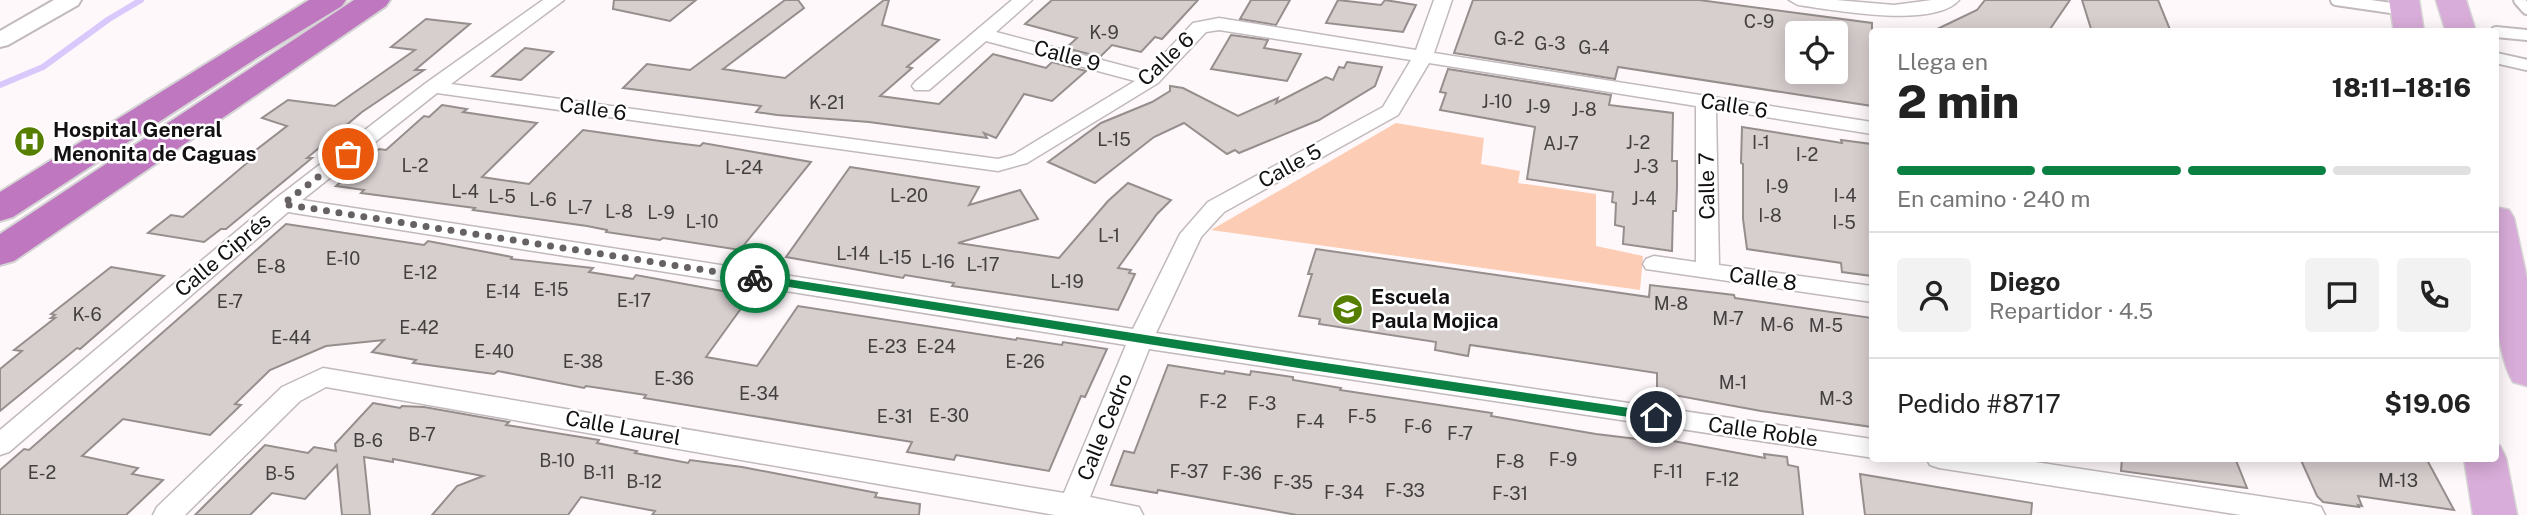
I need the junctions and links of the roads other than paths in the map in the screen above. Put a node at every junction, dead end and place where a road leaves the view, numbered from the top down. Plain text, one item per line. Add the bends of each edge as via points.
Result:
1 (70, 0) edge
2 (314, 0) edge
3 (331, 0) edge
4 (375, 0) edge
5 (397, 0) edge
6 (555, 0) edge
7 (1023, 0) edge
8 (1443, 0) edge
9 (1798, 0) edge
10 (1950, 0) edge
11 (2336, 0) edge
12 (2451, 0) edge
13 (2519, 0) edge
14 (2527, 9) edge
15 (2406, 14) edge
16 (2459, 28) edge
17 (2499, 32) edge
18 (982, 34) junction
19 (2527, 35) edge
20 (0, 40) edge
21 (253, 47) junction
22 (301, 49) junction
23 (1424, 55) junction
24 (2499, 59) edge
25 (2527, 65) edge
26 (1151, 79) junction
27 (922, 86) dead end
28 (433, 87) junction
29 (1706, 101) junction
30 (1869, 128) edge
31 (283, 204) junction
32 (0, 209) edge
33 (2499, 236) edge
34 (0, 252) edge
35 (1654, 264) dead end
36 (1708, 271) junction
37 (1869, 293) edge
38 (2513, 320) edge
39 (1141, 339) junction
40 (2527, 372) edge
41 (0, 444) edge
42 (1869, 449) edge
43 (1966, 462) edge
44 (2486, 462) edge
45 (1071, 510) edge
46 (2313, 514) edge
47 (167, 515) edge
48 (1129, 515) edge
49 (2496, 515) edge

1 - 20 street
2 - 21 highway
3 - 21 highway
4 - 22 highway
5 - 22 highway
6 - 28 street, Calle Ciprés
7 - 18 street
8 - 23 street, Calle 5
9 - 10 street via 1895,12 1930,9
11 - 15 lane
12 - 16 main road
13 - 14 lane
17 - 19 lane
18 - 26 street, Calle 9
18 - 27 street
21 - 32 highway
22 - 34 highway
23 - 26 street, Calle 6 via 1219,24 1200,27
23 - 29 street, Calle 6
23 - 39 street, Calle 5 via 1391,111 1216,207 1191,234
24 - 25 lane
26 - 28 street, Calle 6 via 1020,159 998,165
28 - 31 street, Calle Ciprés
29 - 30 street, Calle 6
29 - 36 street, Calle 7
31 - 39 street, Calle Roble
31 - 41 street, Calle Ciprés
33 - 38 main road
35 - 36 street, Calle 8
36 - 37 street, Calle 8
38 - 40 main road
39 - 42 street, Calle Roble
39 - 45 street, Calle Cedro
43 - 46 street
44 - 49 main road
45 - 47 street, Calle Laurel via 323,377 291,394
45 - 48 street, Calle Laurel

